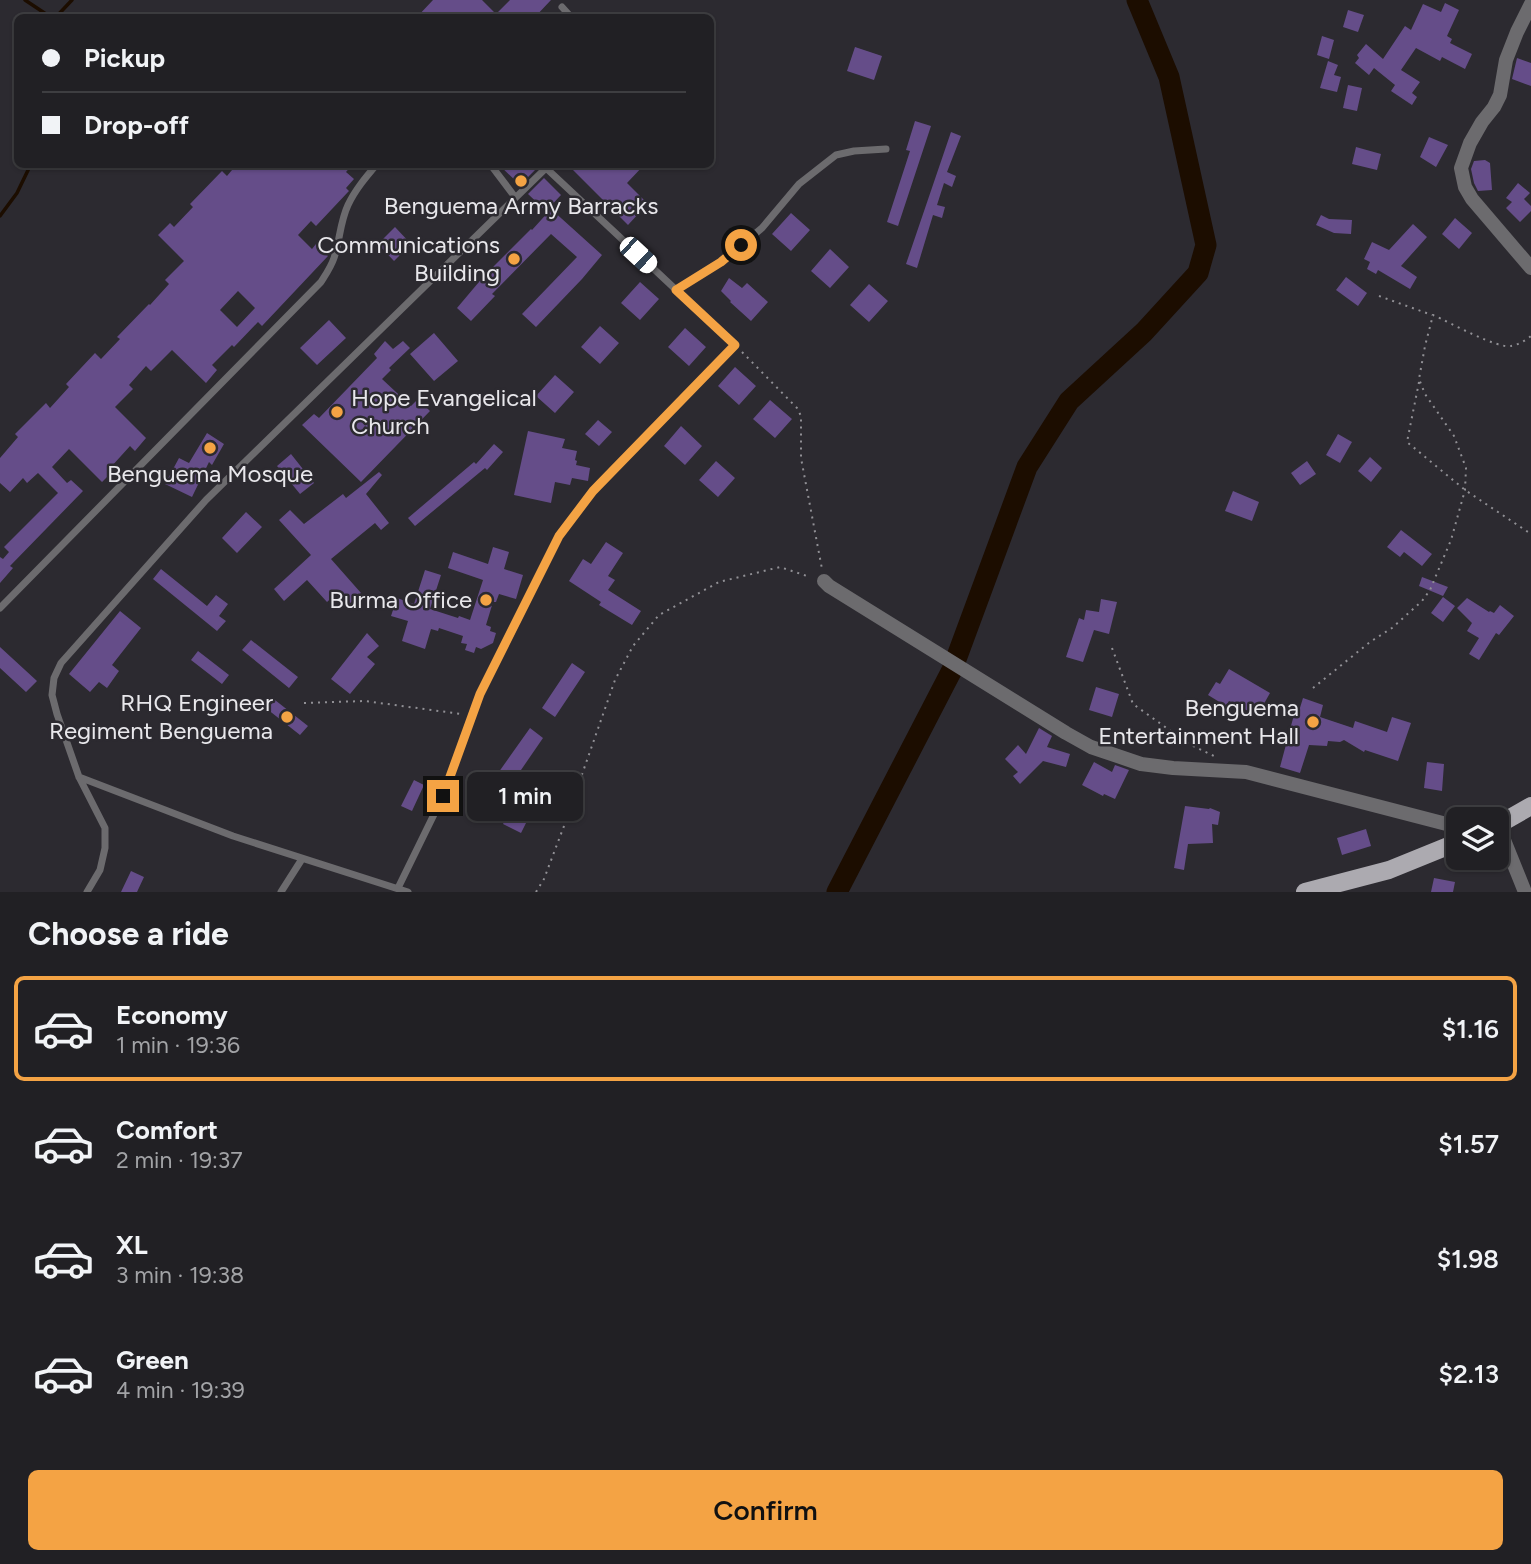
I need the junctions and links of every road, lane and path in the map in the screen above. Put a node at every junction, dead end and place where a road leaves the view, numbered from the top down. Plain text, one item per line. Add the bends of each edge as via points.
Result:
1 (1531, 4) edge
2 (562, 7) dead end
3 (568, 14) edge
4 (886, 149) dead end
5 (374, 168) edge
6 (493, 168) edge
7 (545, 168) edge
8 (549, 168) edge
9 (515, 197) junction
10 (1531, 268) edge
11 (676, 290) junction
12 (1379, 296) dead end
13 (1433, 315) junction
14 (1531, 336) edge
15 (735, 345) junction
16 (1419, 379) junction
17 (1465, 490) junction
18 (1531, 534) edge
19 (824, 581) junction
20 (0, 608) edge
21 (1112, 648) dead end
22 (1313, 688) dead end
23 (304, 703) dead end
24 (472, 715) junction
25 (1223, 761) dead end
26 (79, 777) junction
27 (1531, 806) edge
28 (1509, 818) edge
29 (1446, 824) edge
30 (1446, 847) edge
31 (1509, 854) edge
32 (302, 859) junction
33 (398, 888) junction
34 (87, 892) edge
35 (281, 892) edge
36 (408, 892) edge
37 (536, 892) edge
38 (1306, 892) edge
39 (1525, 892) edge

1 - 10 street via 1506,60 1500,95 1470,143 1461,168 1472,199
2 - 3 lane
4 - 11 lane via 836,155 799,184 762,228 721,262
5 - 20 lane via 348,204 335,256 321,282
6 - 9 lane
7 - 9 lane
8 - 11 lane
9 - 26 lane via 206,500 61,663 52,695
11 - 15 lane
12 - 13 path
13 - 14 path via 1498,344 1511,346
13 - 16 path
15 - 19 path via 801,416 801,458
15 - 24 lane via 593,491 559,536
16 - 17 path via 1454,436 1466,468
16 - 17 path via 1407,442
17 - 18 path
17 - 22 path via 1451,540 1422,601
19 - 29 street via 1091,747 1141,764 1246,772
19 - 37 path via 780,567 719,582 659,615 632,646 615,680
21 - 25 path via 1133,705 1189,744
23 - 24 path via 365,701
24 - 33 lane via 443,796
26 - 32 lane
26 - 34 lane via 105,828 100,870
27 - 28 main road
30 - 38 main road via 1389,870
31 - 39 street
32 - 33 lane
32 - 35 lane
33 - 36 lane

